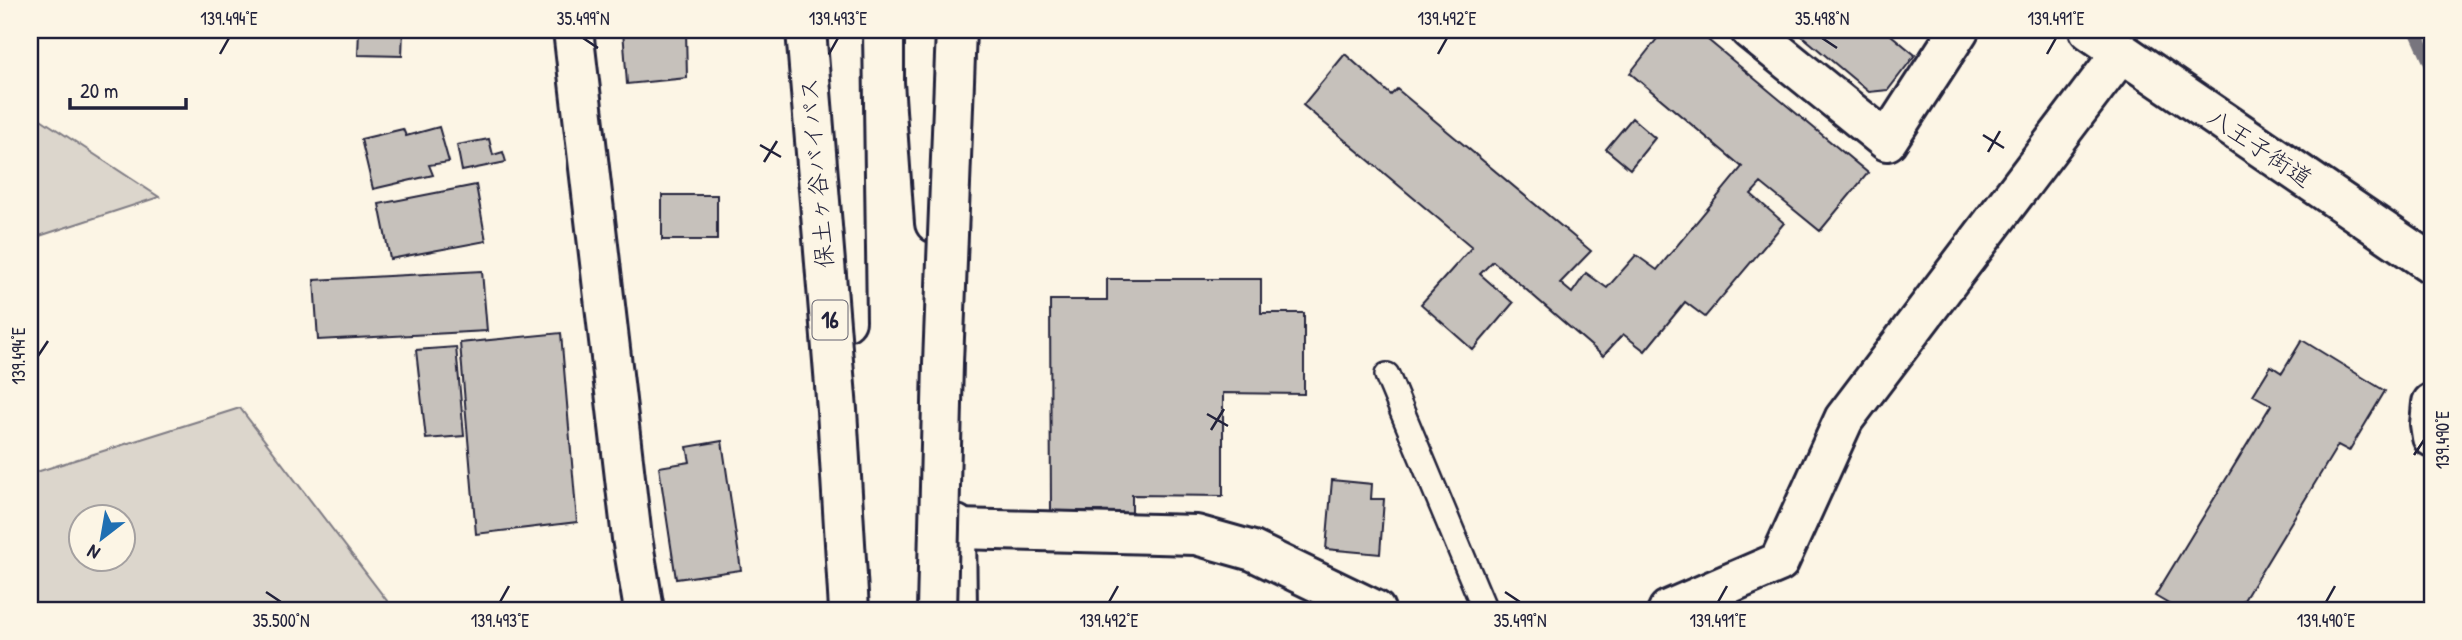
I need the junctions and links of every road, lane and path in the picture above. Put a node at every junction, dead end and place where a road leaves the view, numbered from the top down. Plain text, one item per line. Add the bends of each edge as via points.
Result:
1 (573, 30) edge
2 (804, 30) edge
3 (842, 30) edge
4 (925, 30) edge
5 (956, 30) edge
6 (967, 30) edge
7 (1749, 30) edge
8 (1959, 30) edge
9 (2089, 30) edge
10 (2121, 53) junction
11 (2432, 264) edge
12 (1387, 375) dead end
13 (2432, 403) edge
14 (2432, 437) edge
15 (956, 529) junction
16 (644, 610) edge
17 (838, 610) edge
18 (848, 610) edge
19 (937, 610) edge
20 (957, 610) edge
21 (1375, 610) edge
22 (1485, 610) edge
23 (1668, 610) edge

1 - 16 main road
2 - 17 main road, 16 via 806,190
2 - 18 main road, 保土ヶ谷バイパス / 16, bridge via 837,410
3 - 18 main road, 16
4 - 15 main road
5 - 19 main road, bridge
6 - 15 main road
7 - 8 main road via 1887,141
9 - 10 main road, 八王子街道
10 - 11 main road, 八王子街道
10 - 23 main road via 1844,419 1779,562
12 - 22 lane
13 - 14 main road
15 - 20 main road
15 - 21 main road via 1196,535 1253,551

